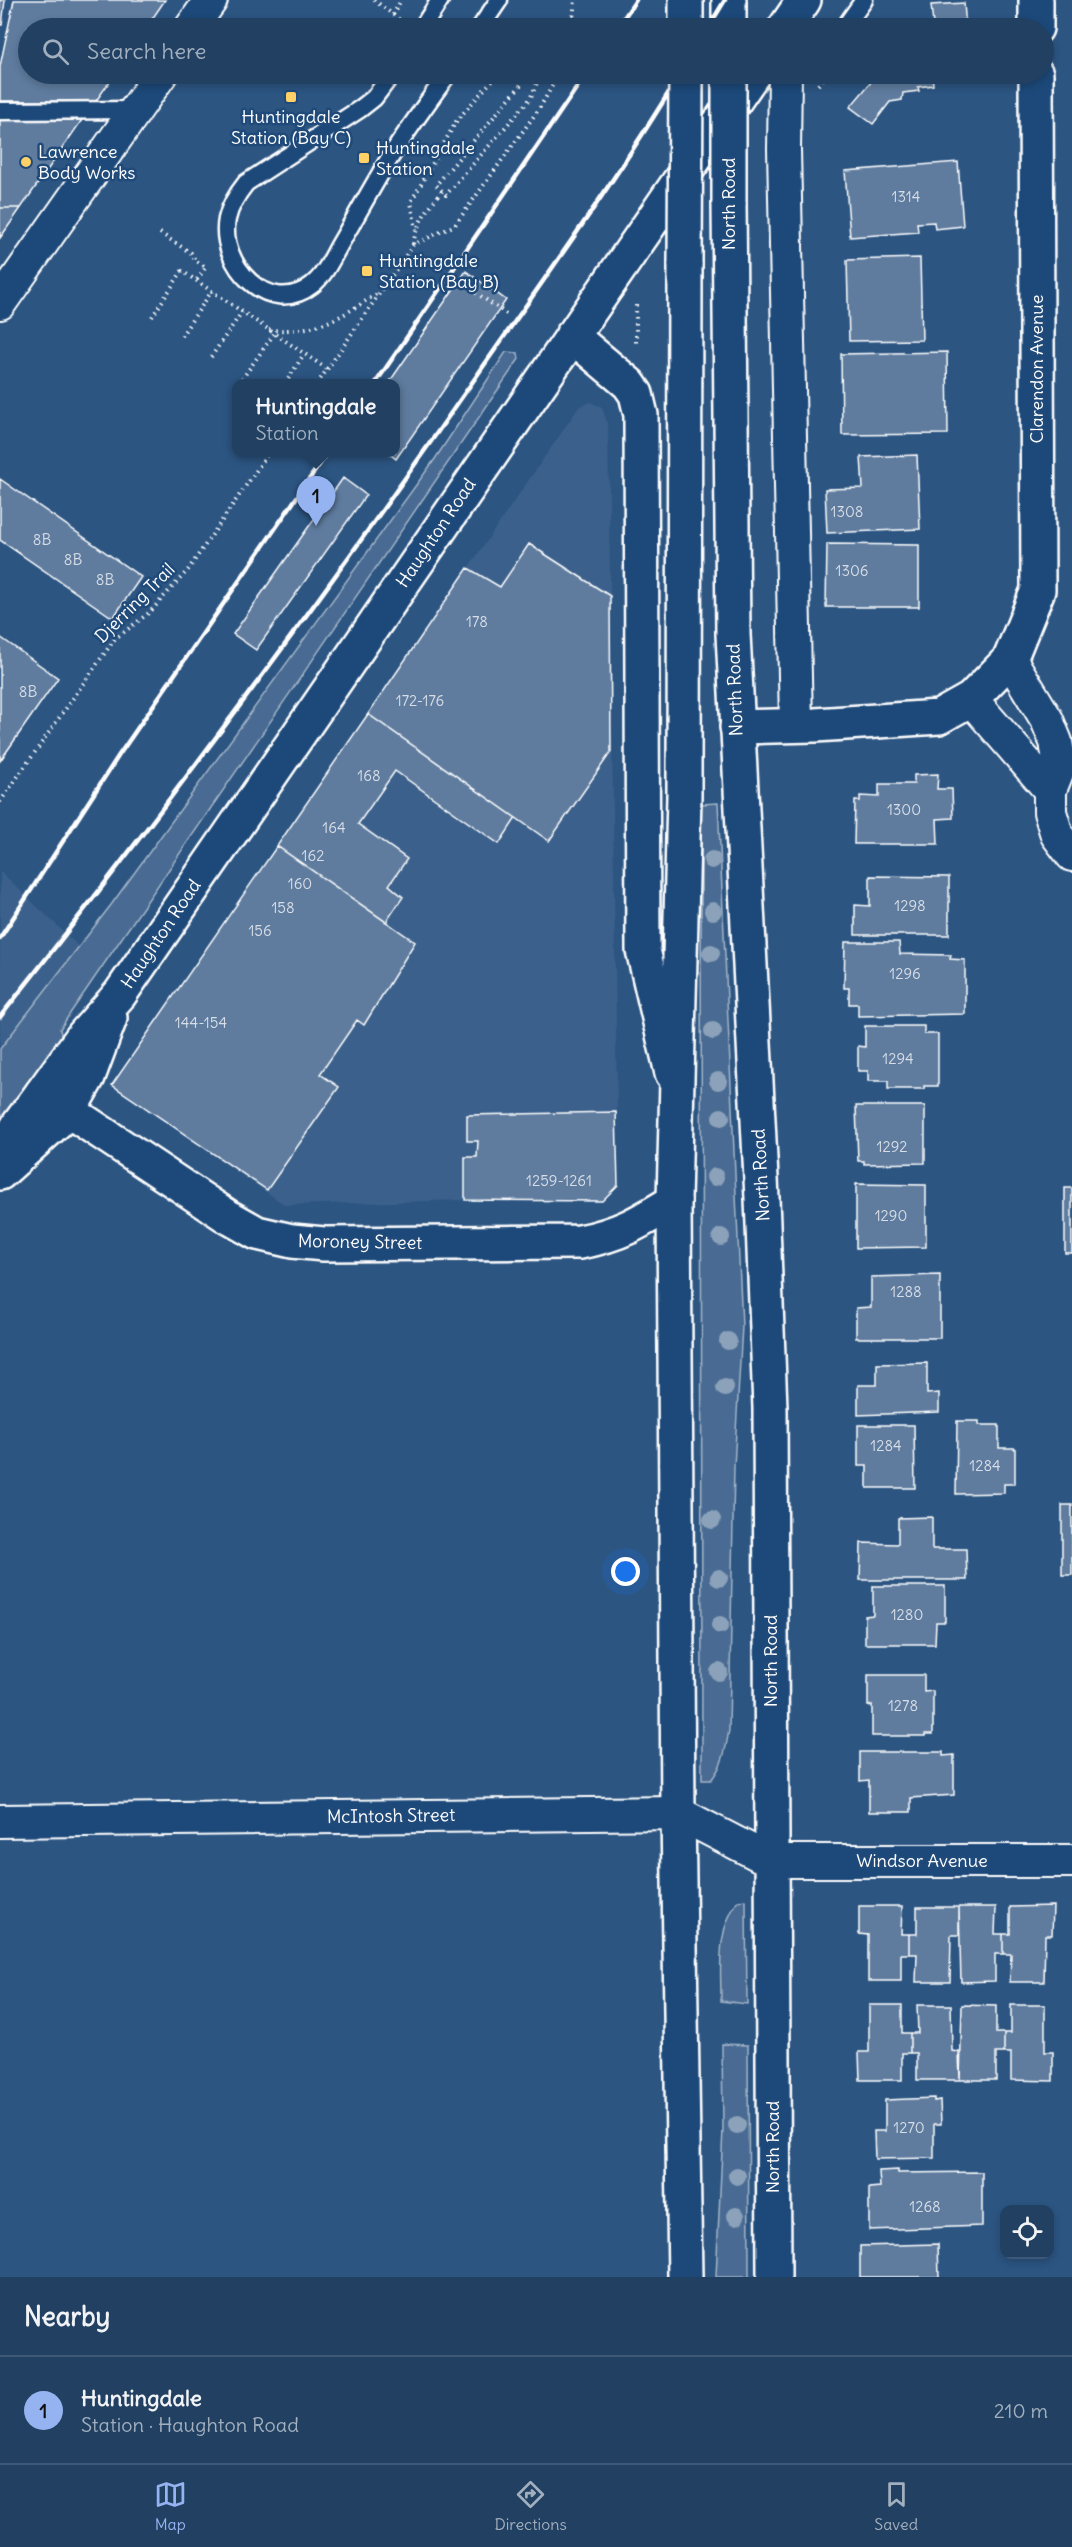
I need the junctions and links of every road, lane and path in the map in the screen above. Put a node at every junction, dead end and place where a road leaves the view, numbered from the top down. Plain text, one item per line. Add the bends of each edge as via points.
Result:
1 (211, 0) edge
2 (374, 0) edge
3 (401, 0) edge
4 (440, 0) edge
5 (500, 0) edge
6 (575, 0) edge
7 (686, 0) edge
8 (729, 0) edge
9 (805, 0) edge
10 (864, 0) edge
11 (1035, 0) edge
12 (393, 15) junction
13 (198, 18) edge
14 (397, 18) edge
15 (428, 18) edge
16 (487, 18) edge
17 (573, 18) edge
18 (686, 18) edge
19 (729, 18) edge
20 (792, 18) edge
21 (797, 18) edge
22 (851, 18) edge
23 (1036, 18) edge
24 (154, 84) edge
25 (384, 84) edge
26 (441, 84) edge
27 (489, 84) edge
28 (521, 84) edge
29 (537, 84) edge
30 (554, 84) edge
31 (686, 84) edge
32 (742, 84) edge
33 (749, 84) edge
34 (785, 84) edge
35 (1036, 84) edge
36 (136, 110) junction
37 (0, 111) edge
38 (442, 191) junction
39 (416, 230) junction
40 (160, 233) dead end
41 (413, 245) junction
42 (456, 279) dead end
43 (196, 281) junction
44 (212, 291) junction
45 (381, 291) junction
46 (0, 303) edge
47 (242, 312) junction
48 (507, 315) dead end
49 (152, 317) dead end
50 (268, 329) junction
51 (274, 334) junction
52 (181, 336) dead end
53 (572, 336) junction
54 (304, 354) junction
55 (211, 357) dead end
56 (327, 369) junction
57 (242, 379) dead end
58 (288, 379) edge
59 (320, 379) edge
60 (266, 457) edge
61 (1010, 659) junction
62 (971, 699) junction
63 (796, 724) junction
64 (737, 727) junction
65 (1050, 790) junction
66 (0, 802) edge
67 (1072, 855) edge
68 (120, 994) junction
69 (42, 1094) junction
70 (678, 1101) junction
71 (68, 1112) junction
72 (0, 1157) edge
73 (0, 1173) edge
74 (674, 1201) junction
75 (678, 1813) junction
76 (0, 1821) edge
77 (771, 1861) junction
78 (1072, 1861) edge
79 (685, 2277) edge
80 (774, 2277) edge

1 - 13 street
2 - 12 path
3 - 12 path
4 - 15 lane
5 - 16 lane
6 - 17 path
7 - 18 main road
8 - 19 main road
9 - 20 main road
9 - 21 street
10 - 22 lane
11 - 23 main road
12 - 14 path
24 - 36 street
25 - 26 lane via 360,109 246,183 235,197 227,218 229,253 235,266 256,286 267,292 299,293 321,277 387,162
27 - 39 path via 457,120 411,202
28 - 38 path via 436,185
29 - 38 path via 530,99 446,195
30 - 41 path via 540,109 454,225
31 - 70 main road, bridge via 684,796
32 - 53 main road, Haughton Road
33 - 64 main road, North Road, bridge via 733,634
34 - 63 street
35 - 61 main road, Clarendon Avenue via 1038,590
36 - 37 lane
36 - 46 street
38 - 39 path
39 - 41 path
40 - 43 path via 206,267
41 - 45 path
42 - 48 path
43 - 44 path
43 - 49 path via 182,271
44 - 47 path
44 - 52 path
45 - 50 path via 321,326 293,331
45 - 56 path
47 - 50 path
47 - 55 path
50 - 51 path
51 - 54 path
51 - 57 path
53 - 68 main road, Haughton Road
53 - 70 main road via 629,384 641,415 643,950
54 - 56 path
54 - 58 path
56 - 59 path
60 - 66 path, Djerring Trail via 188,570 150,612 114,640
61 - 62 main road, Clarendon Avenue
61 - 65 street via 1056,742 1060,765
62 - 63 main road, Clarendon Avenue via 939,717
62 - 65 street
63 - 64 main road, Clarendon Avenue
64 - 77 main road, North Road via 770,1408
65 - 67 street via 1053,824
68 - 69 main road, Haughton Road via 83,1036
68 - 71 main road, Haughton Road via 88,1077
69 - 71 main road, Moroney Street
69 - 72 main road, Haughton Road
70 - 74 main road
71 - 73 main road, Haughton Road
71 - 74 main road, Moroney Street via 227,1216 257,1233 292,1241 580,1242 634,1226
74 - 75 main road
75 - 76 street, McIntosh Street
75 - 77 street, McIntosh Street
75 - 79 main road
77 - 78 street, Windsor Avenue
77 - 80 main road, North Road

